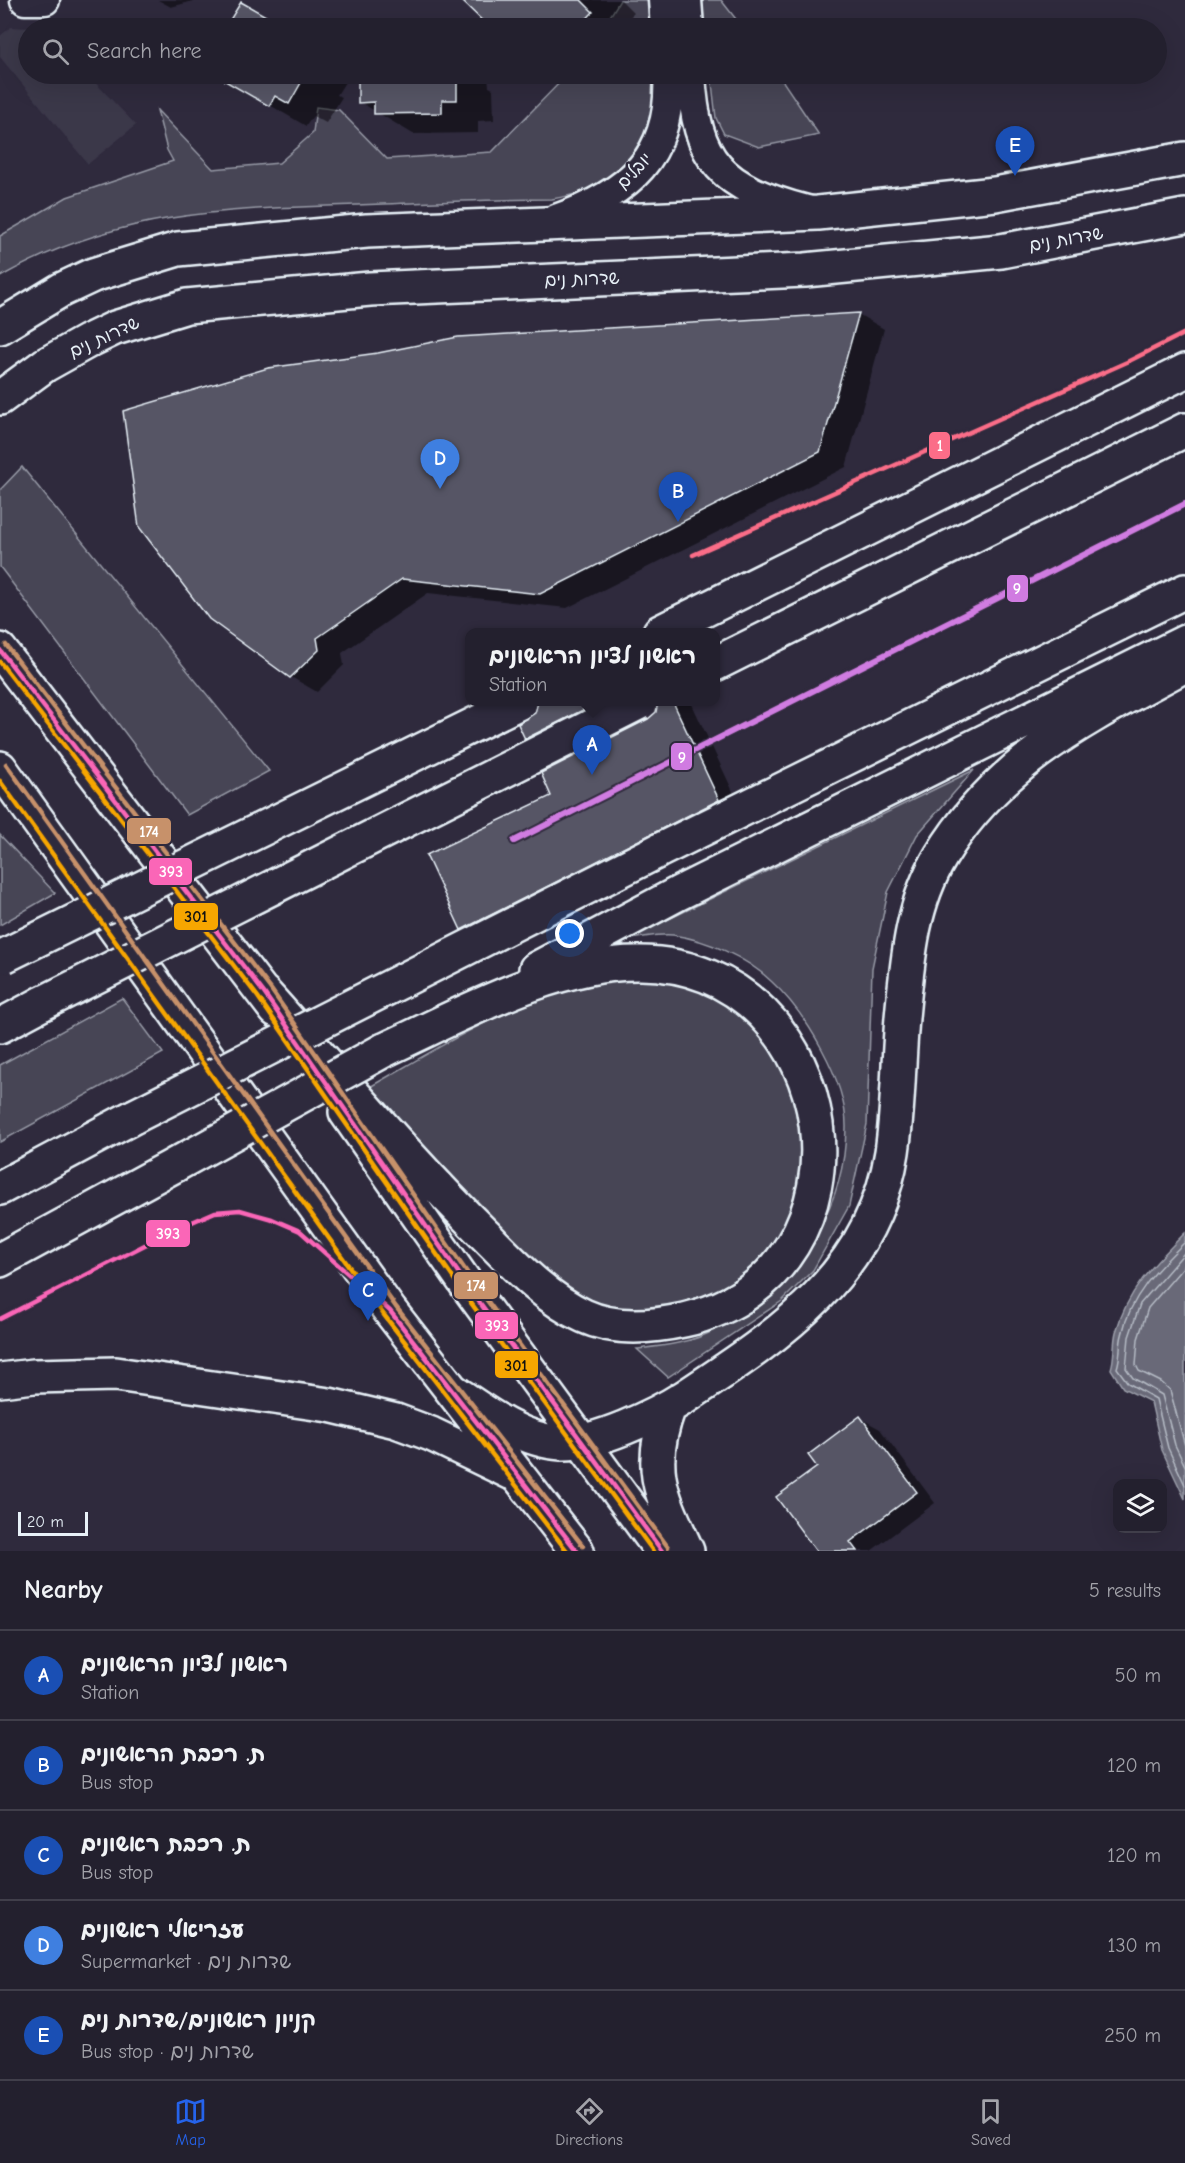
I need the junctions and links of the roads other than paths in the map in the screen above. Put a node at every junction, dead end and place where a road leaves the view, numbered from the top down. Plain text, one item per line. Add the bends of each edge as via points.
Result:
1 (25, 0) edge
2 (45, 0) edge
3 (663, 0) edge
4 (687, 0) edge
5 (664, 18) edge
6 (688, 18) edge
7 (668, 84) edge
8 (693, 84) edge
9 (1185, 159) edge
10 (818, 213) junction
11 (1185, 216) edge
12 (542, 224) junction
13 (5, 322) edge
14 (1185, 371) edge
15 (0, 398) edge
16 (1185, 430) edge
17 (1185, 591) edge
18 (670, 628) edge
19 (0, 630) edge
20 (1185, 642) edge
21 (0, 650) edge
22 (720, 662) edge
23 (1185, 665) edge
24 (39, 703) junction
25 (512, 706) edge
26 (632, 706) edge
27 (0, 768) edge
28 (0, 802) edge
29 (114, 926) junction
30 (2, 957) edge
31 (264, 993) junction
32 (0, 1026) edge
33 (384, 1050) junction
34 (0, 1188) edge
35 (0, 1260) edge
36 (0, 1380) edge
37 (453, 1391) junction
38 (669, 1407) junction
39 (582, 1441) junction
40 (517, 1475) junction
41 (578, 1551) edge
42 (662, 1551) edge
43 (687, 1551) edge

1 - 2 street
3 - 5 street
4 - 6 street
7 - 12 street, יובלים via 664,126 644,165 610,195
8 - 10 street via 700,137 715,162 754,191
9 - 10 main road via 995,194
10 - 12 main road
11 - 15 main road, שדרות נים via 1001,250 805,270 370,289 188,306 115,328 88,341 45,365
12 - 13 main road via 367,231 178,249 93,275
14 - 18 main road
16 - 22 main road
17 - 34 main road, bridge via 658,851
19 - 24 main road
20 - 33 main road via 679,893
21 - 24 main road
23 - 38 main road via 1102,710 1023,761 994,788 940,857 923,892 909,946 891,1155 884,1191 868,1229 848,1262 795,1320
24 - 31 main road
25 - 30 main road, bridge
26 - 32 main road, bridge
27 - 29 main road
28 - 29 main road
29 - 37 main road via 390,1311
31 - 33 main road via 446,1196 534,1281 583,1316 625,1326 667,1324 701,1316 734,1301 762,1280 788,1251 806,1221 817,1185 819,1135 798,1063 782,1035 748,998 706,975 639,963 579,971 494,1000
31 - 39 main road via 469,1288
33 - 35 main road, bridge
36 - 40 main road via 117,1374 328,1405 396,1421
37 - 39 main road via 511,1427 537,1438 561,1443
37 - 40 main road
38 - 39 main road
38 - 43 main road via 656,1461 661,1491
39 - 42 main road
40 - 41 main road

